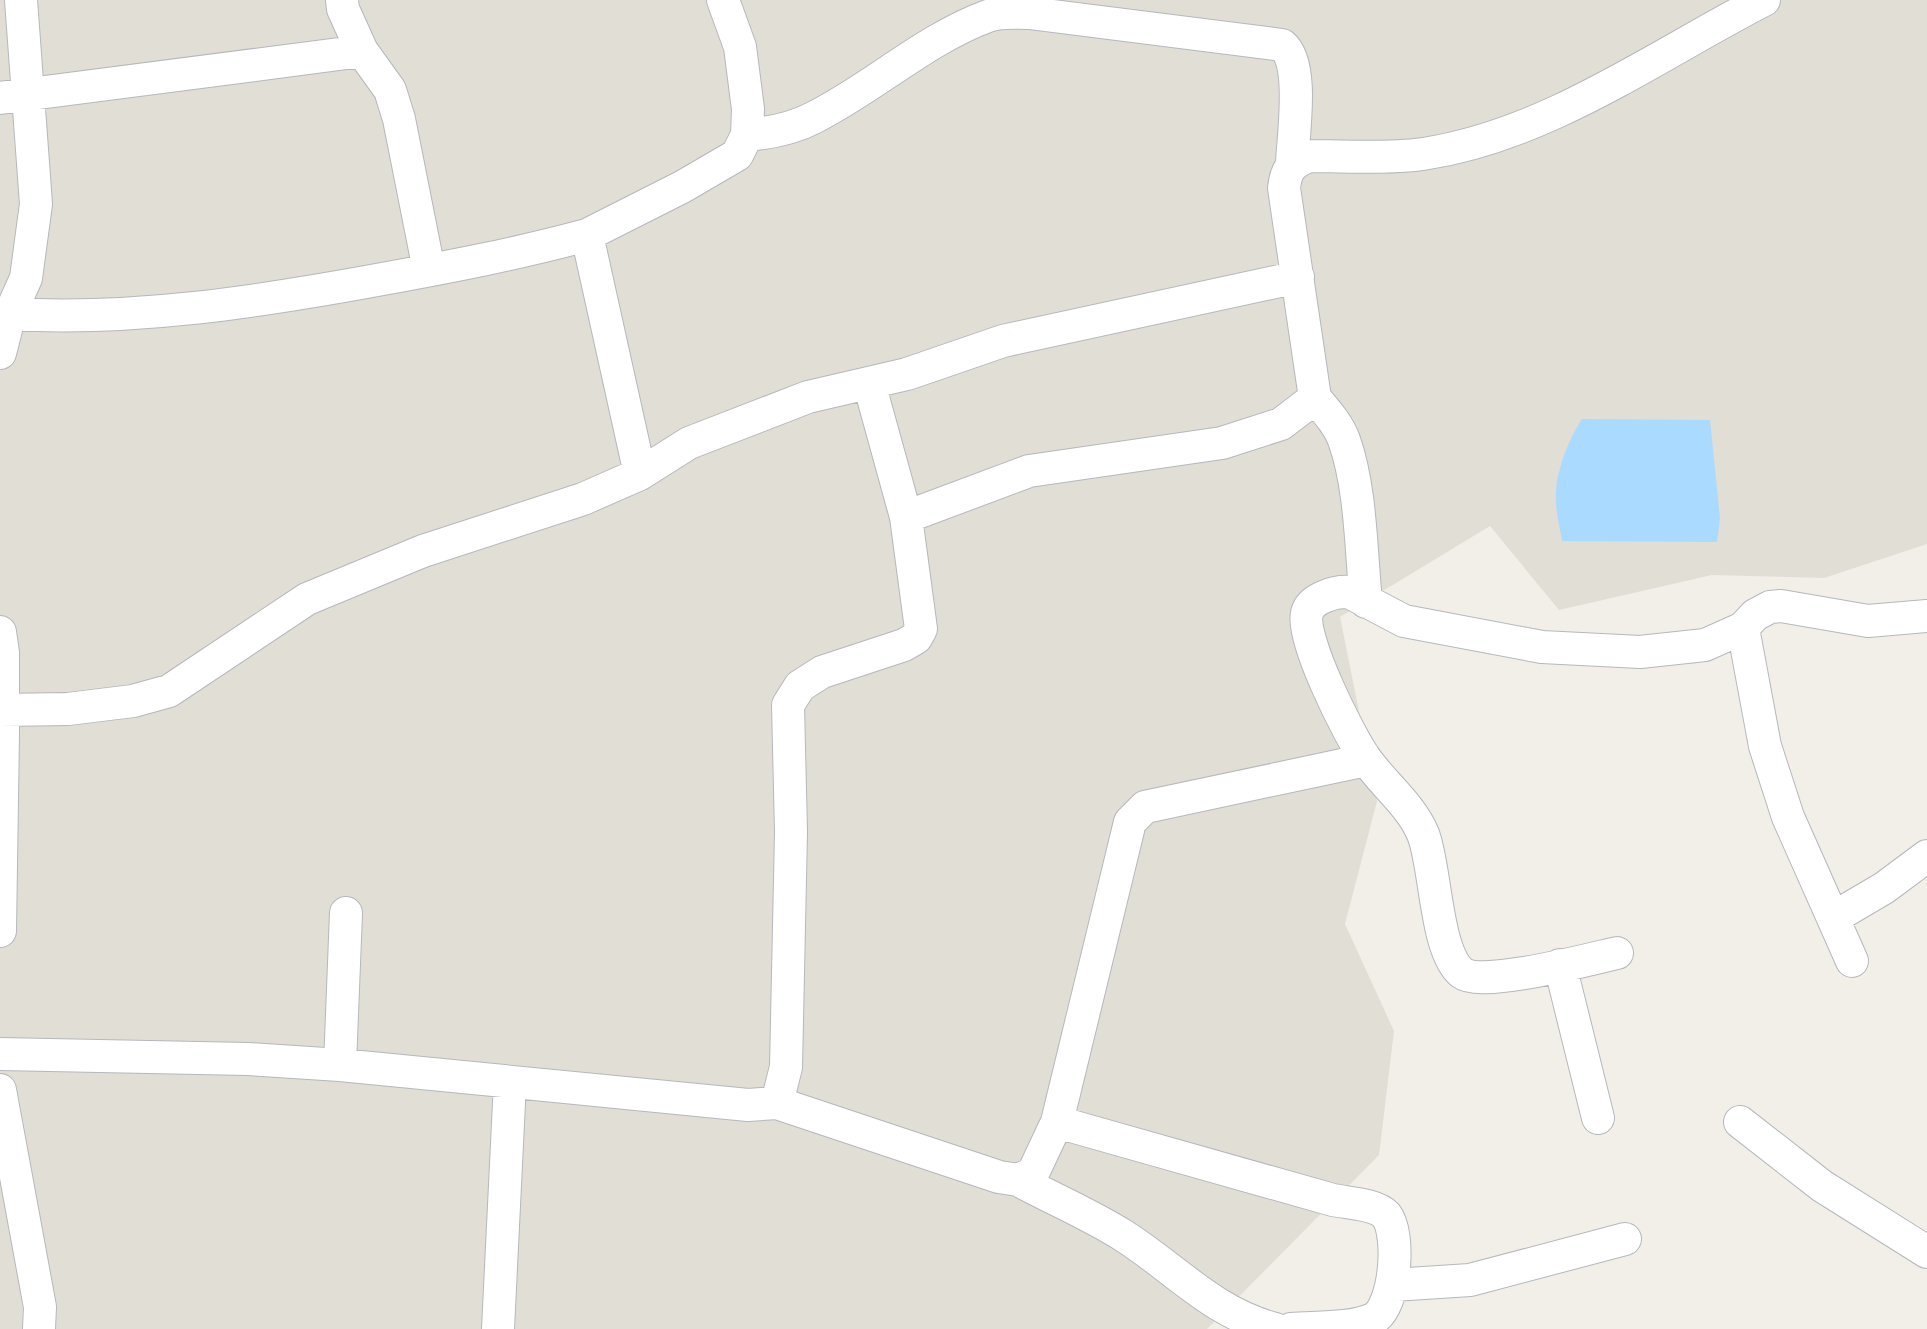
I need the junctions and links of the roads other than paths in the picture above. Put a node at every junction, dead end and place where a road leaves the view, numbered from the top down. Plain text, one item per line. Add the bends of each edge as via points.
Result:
1 (21, 0) edge
2 (342, 0) edge
3 (723, 0) edge
4 (1764, 0) edge
5 (362, 51) junction
6 (14, 96) edge
7 (747, 135) junction
8 (1292, 163) junction
9 (587, 236) junction
10 (429, 270) junction
11 (1298, 277) junction
12 (10, 314) junction
13 (0, 353) edge
14 (868, 383) junction
15 (1316, 398) junction
16 (640, 474) junction
17 (906, 517) junction
18 (1366, 602) junction
19 (1927, 616) edge
20 (1743, 628) junction
21 (0, 632) edge
22 (1, 710) edge
23 (1366, 760) junction
24 (1927, 856) edge
25 (346, 913) dead end
26 (1833, 918) junction
27 (0, 931) edge
28 (1617, 953) dead end
29 (1852, 961) dead end
30 (1560, 965) junction
31 (0, 1054) edge
32 (340, 1065) junction
33 (510, 1082) junction
34 (0, 1090) edge
35 (777, 1103) junction
36 (1598, 1118) dead end
37 (1057, 1122) junction
38 (1740, 1122) dead end
39 (1018, 1180) junction
40 (1625, 1239) dead end
41 (1927, 1252) edge
42 (1393, 1285) junction
43 (39, 1329) edge
44 (498, 1329) edge
45 (1275, 1329) edge
46 (1291, 1329) edge

1 - 6 street
2 - 5 street
3 - 7 street via 740,47
4 - 8 street via 1563,110 1485,139 1424,154 1309,156
5 - 6 street
5 - 10 street via 390,90 399,119
6 - 12 street via 36,204 26,278
7 - 8 street via 812,119 952,33 990,16 1029,13 1282,45 1296,68
7 - 9 street via 737,155
8 - 11 street via 1285,174 1284,188
9 - 10 street
9 - 16 street
10 - 12 street via 317,291 165,311 60,317
11 - 14 street via 1003,341 908,374
11 - 15 street
12 - 13 street
14 - 16 street via 808,397 689,442
14 - 17 street
15 - 17 street via 1281,424 1222,443 1029,471
15 - 18 street via 1344,440 1354,484
16 - 22 street via 583,499 423,551 307,599 169,691 133,701 68,709
17 - 35 street via 921,629 916,638 822,672 800,686 788,705 791,832 786,1067
18 - 20 street via 1404,621 1542,647 1640,652 1706,645
18 - 23 street via 1349,592 1340,592 1323,598 1308,609 1306,616 1310,639 1342,722
19 - 20 street via 1868,621 1781,606 1755,615
20 - 26 street via 1768,756 1788,817
21 - 22 street
22 - 27 street
23 - 30 street via 1424,835 1445,943 1461,973 1475,978
23 - 37 street via 1145,807 1130,822
24 - 26 street via 1884,888
25 - 32 street
26 - 29 street
28 - 30 street
30 - 36 street
31 - 32 street via 248,1059
32 - 33 street
33 - 35 street via 748,1105
33 - 44 street
34 - 43 street via 40,1307
35 - 39 street
37 - 39 street via 1032,1173
37 - 42 street via 1376,1209 1386,1214 1391,1224
38 - 41 street via 1822,1186
39 - 45 street via 1124,1236 1224,1310 1247,1322
40 - 42 street via 1470,1280
42 - 46 street via 1376,1318 1360,1324

